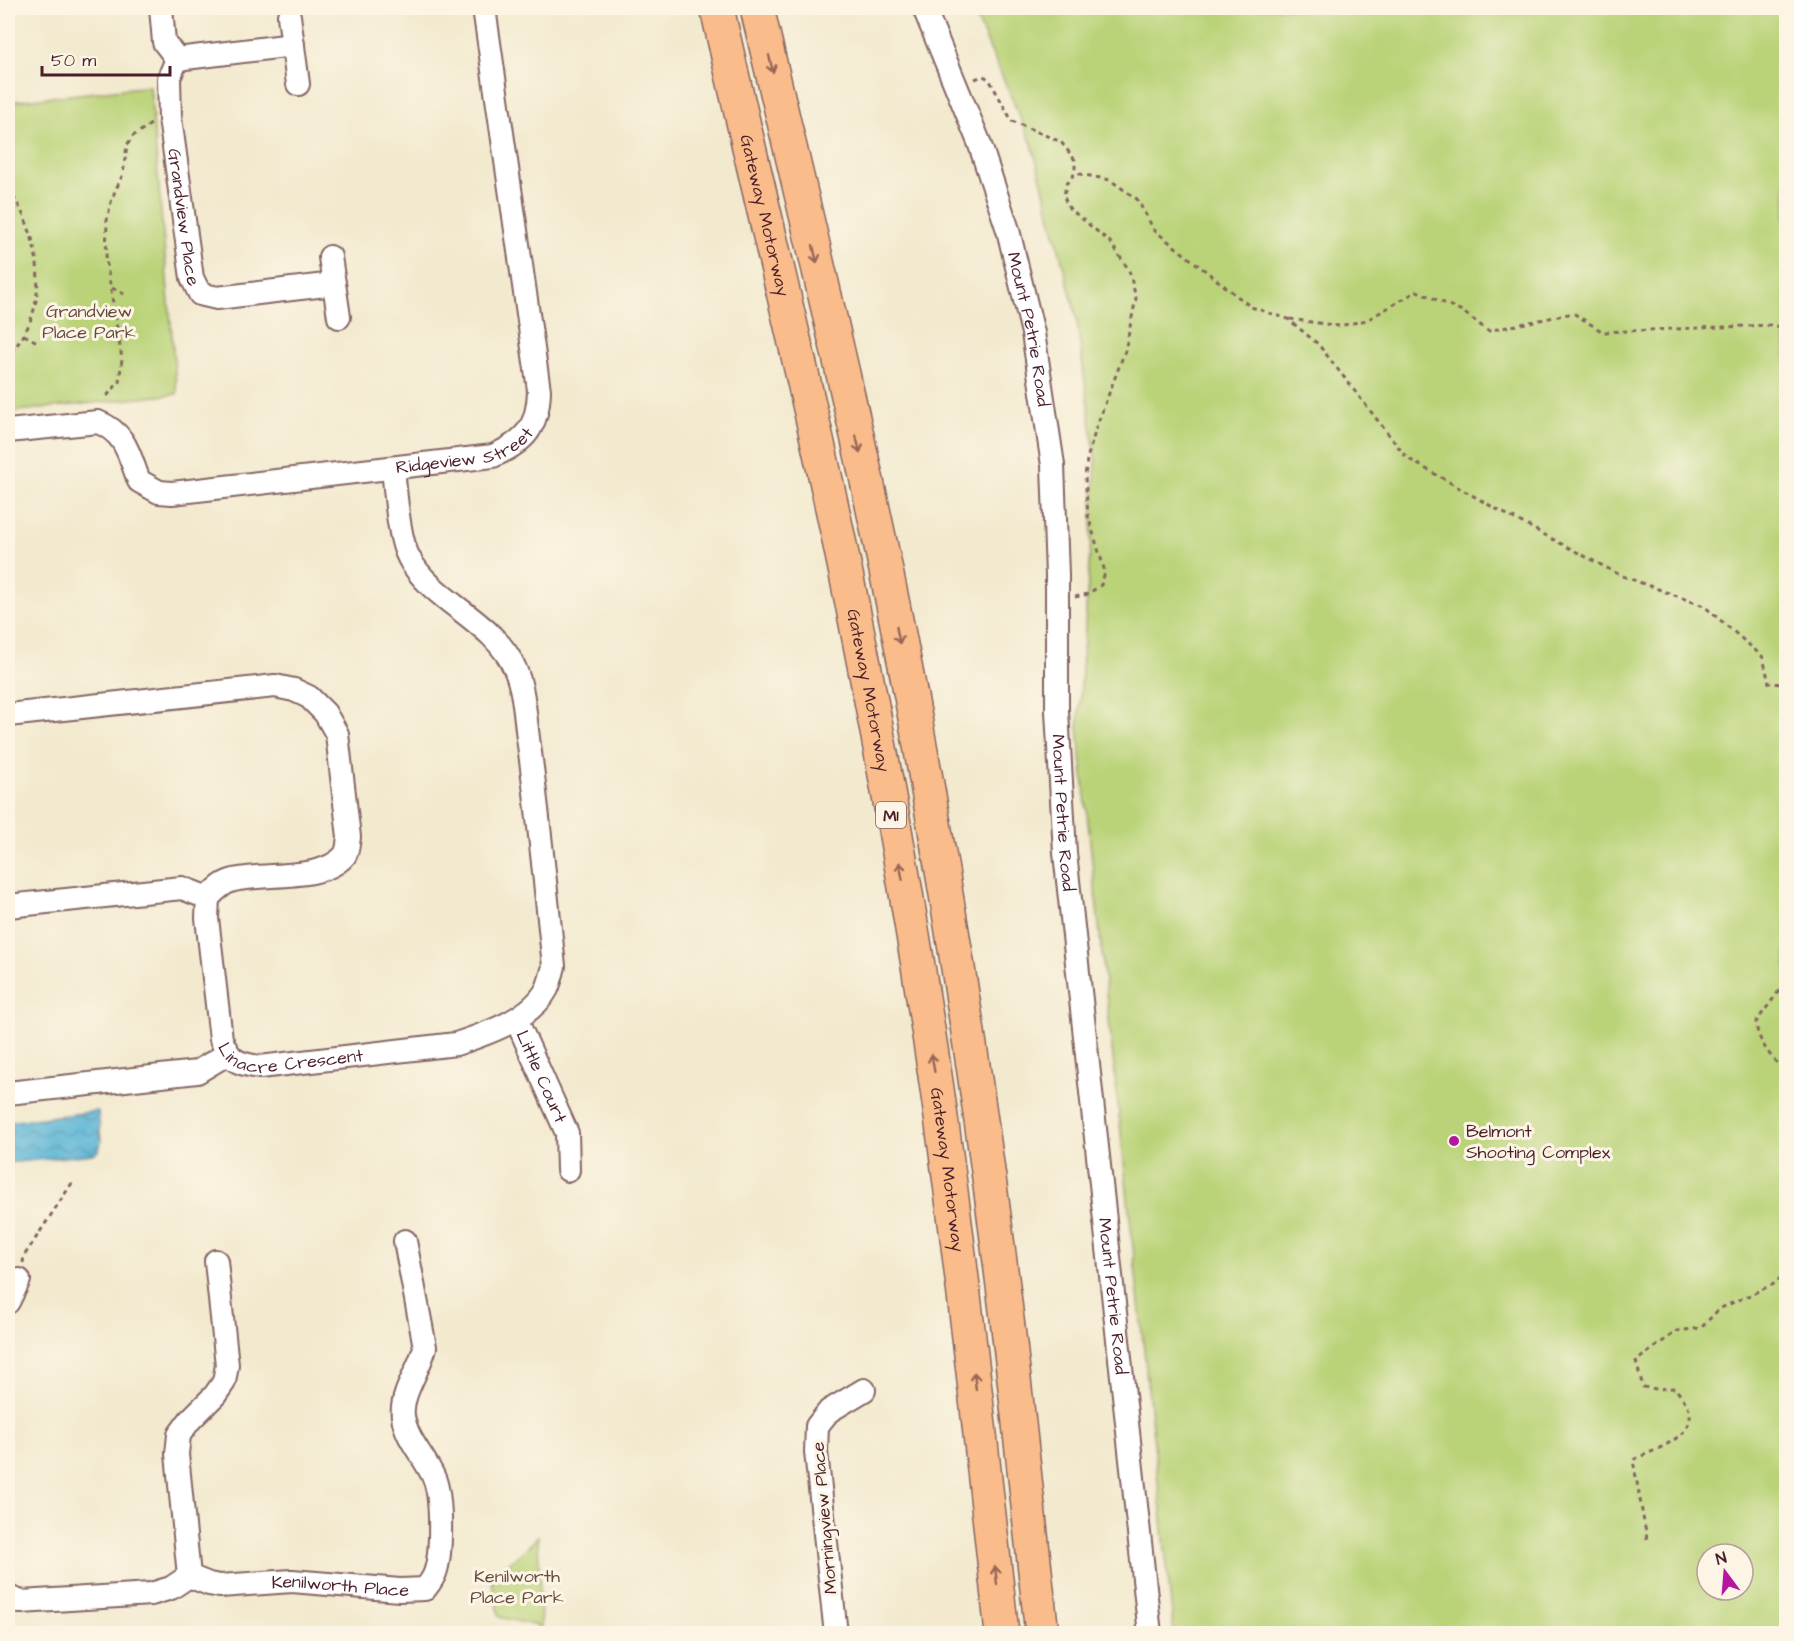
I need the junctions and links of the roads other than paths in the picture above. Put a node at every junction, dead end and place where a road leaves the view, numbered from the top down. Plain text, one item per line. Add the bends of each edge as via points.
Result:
1 (161, 8) edge
2 (484, 8) edge
3 (717, 8) edge
4 (757, 8) edge
5 (924, 8) edge
6 (289, 16) dead end
7 (293, 45) junction
8 (177, 59) junction
9 (298, 84) dead end
10 (330, 257) dead end
11 (334, 284) junction
12 (339, 317) dead end
13 (8, 431) edge
14 (393, 469) junction
15 (8, 715) edge
16 (208, 898) junction
17 (8, 906) edge
18 (516, 1019) junction
19 (227, 1054) junction
20 (8, 1093) edge
21 (568, 1170) dead end
22 (405, 1241) dead end
23 (216, 1261) dead end
24 (19, 1280) road end
25 (8, 1302) edge
26 (864, 1390) dead end
27 (189, 1576) junction
28 (8, 1597) edge
29 (836, 1634) edge
30 (1002, 1634) edge
31 (1042, 1634) edge
32 (1150, 1634) edge

1 - 8 street via 164,42
2 - 14 street, Ridgeview Street via 539,390 538,411 528,432 513,448 493,456
30 -> 3 highway, Gateway Motorway / M1 via 954,1215 913,936 854,616
4 -> 31 highway, M1 via 879,537 924,769 993,1206
5 - 32 street, Mount Petrie Road via 979,142 1008,230 1033,333 1053,465 1057,711 1065,853
6 - 7 street
7 - 8 street
7 - 9 street
8 - 11 street, Grandview Place via 169,78 170,118 192,278 200,294 217,298
10 - 11 street
11 - 12 street
13 - 14 street, Ridgeview Street via 105,424 121,437 139,481 159,492
14 - 18 street, Linacre Crescent via 403,546 418,574 496,640 509,657 520,686 554,966 546,990
15 - 16 street via 275,686 309,697 325,713 337,734 349,837 346,853 335,864 318,871 232,880
16 - 17 street via 182,888
16 - 19 street, Linacre Crescent via 221,1039
18 - 19 street, Linacre Crescent via 456,1044 260,1067 242,1065
18 - 21 street, Little Court via 567,1133
19 - 20 street via 197,1072
22 - 27 street, Kenilworth Place via 425,1347 404,1399 403,1413 405,1427 439,1492 439,1557 435,1575 425,1589 400,1590 292,1581 220,1586
23 - 27 street via 227,1365 224,1382 179,1435 177,1454
24 - 25 street
26 - 29 street, Morningview Place via 829,1412 817,1425 816,1452
27 - 28 street via 171,1588 151,1594 21,1602

